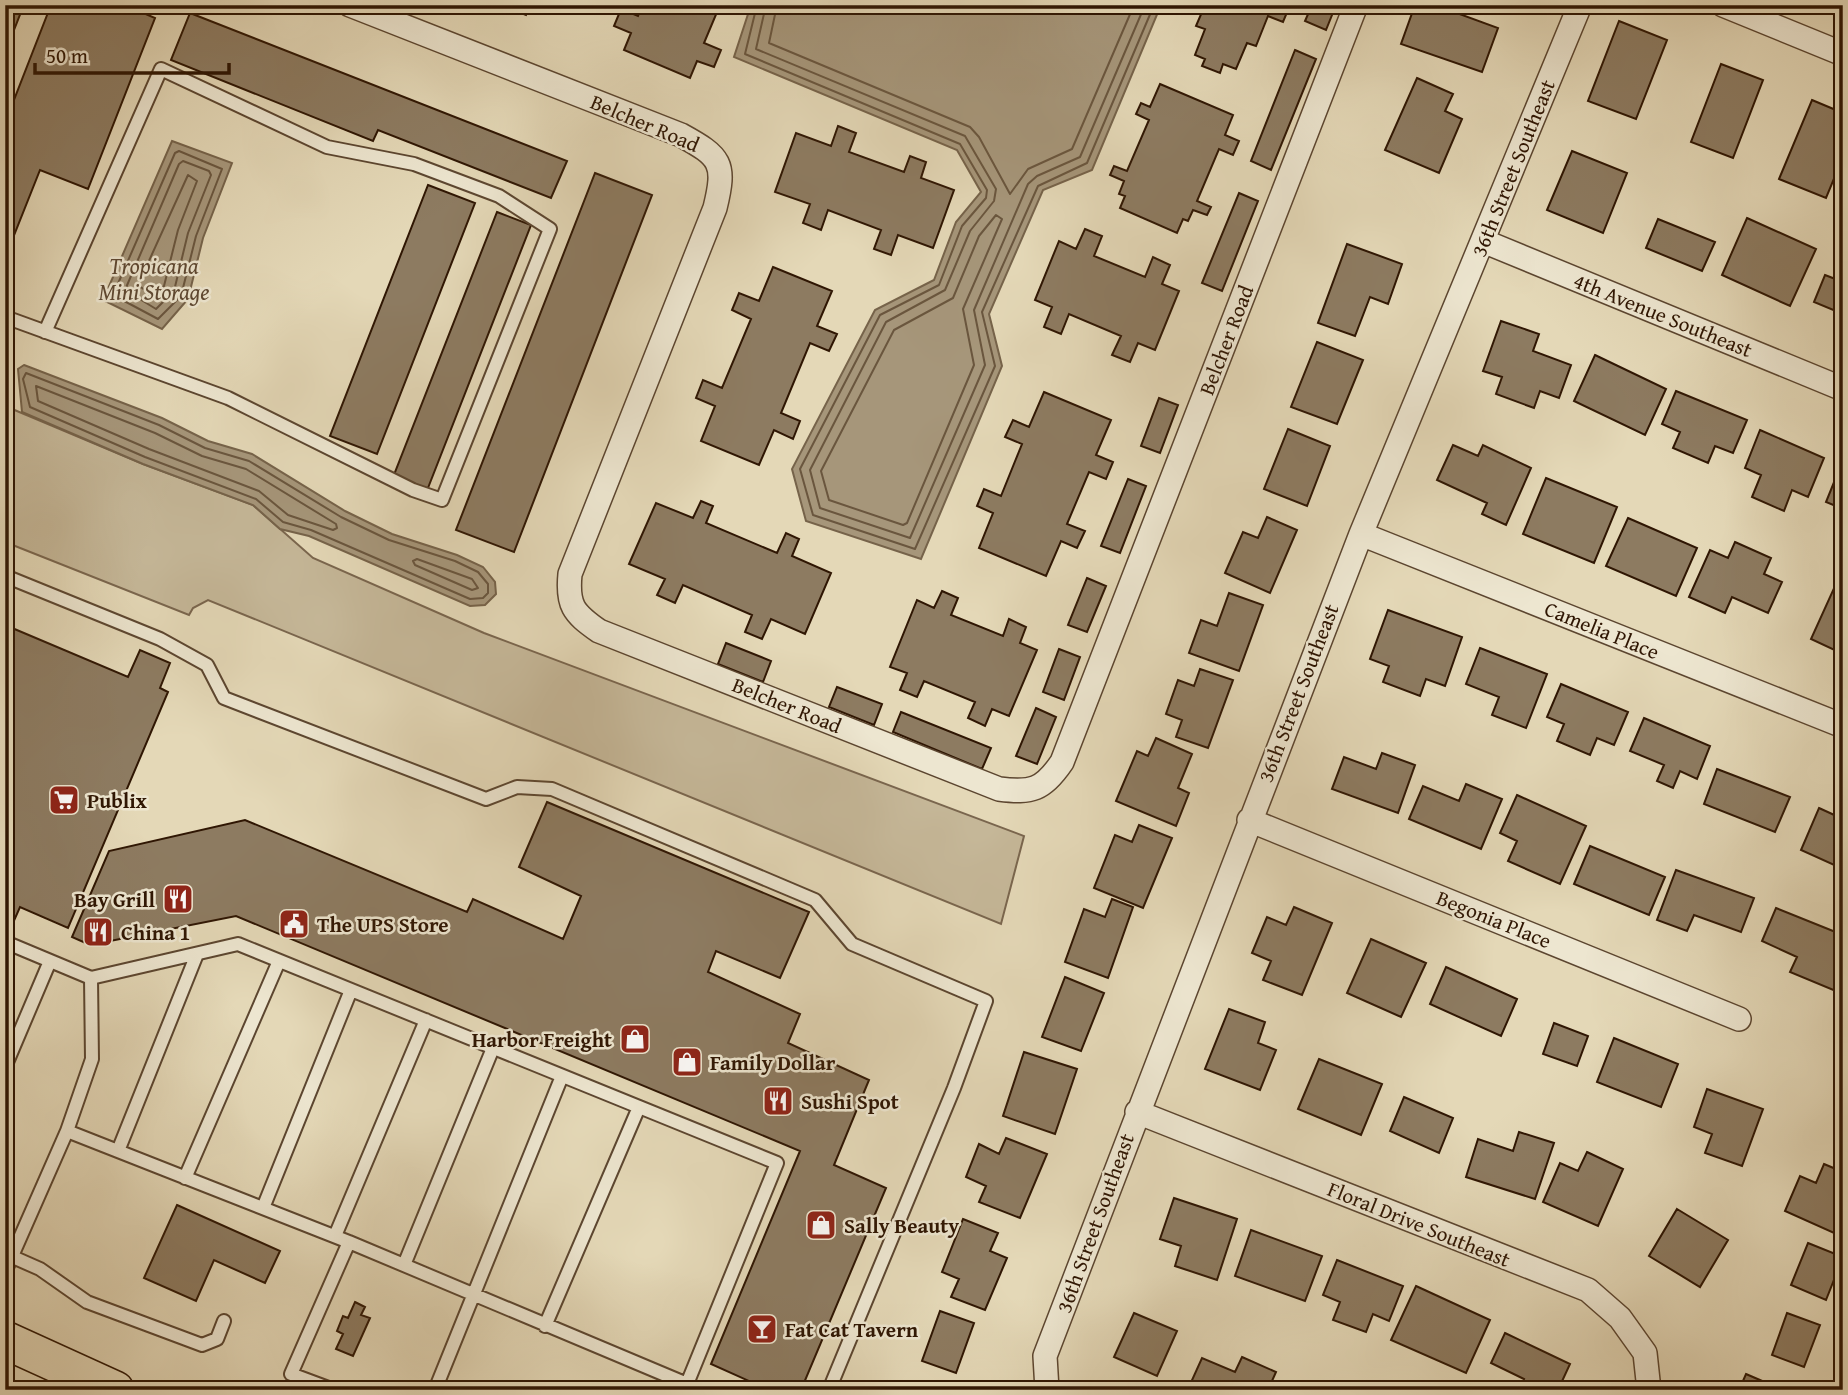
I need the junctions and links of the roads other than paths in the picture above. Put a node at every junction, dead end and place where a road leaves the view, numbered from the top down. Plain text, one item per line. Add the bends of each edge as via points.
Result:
1 (350, 5) edge
2 (1356, 5) edge
3 (1580, 5) edge
4 (1723, 5) edge
5 (1843, 54) edge
6 (1483, 241) junction
7 (5, 317) edge
8 (45, 332) junction
9 (1843, 389) edge
10 (1361, 534) junction
11 (5, 576) edge
12 (1843, 726) edge
13 (1249, 820) junction
14 (5, 942) edge
15 (197, 954) junction
16 (50, 961) junction
17 (279, 961) junction
18 (91, 978) junction
19 (351, 990) junction
20 (1739, 1018) dead end
21 (426, 1020) junction
22 (493, 1048) junction
23 (5, 1068) edge
24 (562, 1076) junction
25 (639, 1107) junction
26 (1137, 1111) junction
27 (67, 1131) junction
28 (118, 1151) junction
29 (185, 1178) junction
30 (263, 1208) junction
31 (335, 1236) junction
32 (349, 1242) junction
33 (9, 1255) edge
34 (404, 1265) junction
35 (5, 1272) edge
36 (473, 1296) junction
37 (224, 1321) dead end
38 (545, 1326) junction
39 (5, 1340) edge
40 (687, 1384) junction
41 (115, 1390) edge
42 (334, 1390) edge
43 (435, 1390) edge
44 (702, 1390) edge
45 (829, 1390) edge
46 (1047, 1390) edge
47 (1649, 1390) edge

1 - 2 street, Belcher Road via 681,135 711,152 722,178 715,208 570,574 568,597 579,617 598,631 973,779 1025,792 1048,782 1062,762
3 - 6 street, 36th Street Southeast
4 - 5 street
6 - 9 street, 4th Avenue Southeast
6 - 10 street, 36th Street Southeast
7 - 8 lane
8 - 8 lane via 228,398 413,491 442,500 550,229 499,196 414,164 327,147 161,69
10 - 12 street, Camelia Place
10 - 13 street, 36th Street Southeast
11 - 45 lane via 160,639 207,665 224,698 486,799 517,787 552,789 815,900 852,944 986,1001
13 - 20 street, Begonia Place
13 - 26 street, 36th Street Southeast
14 - 16 lane
15 - 17 lane via 238,944
15 - 18 lane
15 - 28 lane
16 - 18 lane
16 - 23 lane
17 - 19 lane
17 - 29 lane
18 - 27 lane via 92,1059
19 - 21 lane
19 - 30 lane
21 - 22 lane
21 - 31 lane
22 - 24 lane
22 - 34 lane
24 - 25 lane
24 - 36 lane
25 - 38 lane
25 - 40 lane via 777,1163
26 - 46 street, 36th Street Southeast via 1045,1356
26 - 47 street, Floral Drive Southeast via 1588,1290 1620,1318 1645,1353
27 - 28 lane
27 - 33 lane
28 - 29 lane
29 - 30 lane
30 - 31 lane
31 - 32 lane
32 - 34 lane
32 - 42 lane via 290,1374
33 - 35 lane
33 - 37 lane via 40,1269 87,1302 202,1345 217,1339
34 - 36 lane
36 - 38 lane
36 - 43 lane
38 - 40 lane
39 - 41 main road
40 - 44 lane

